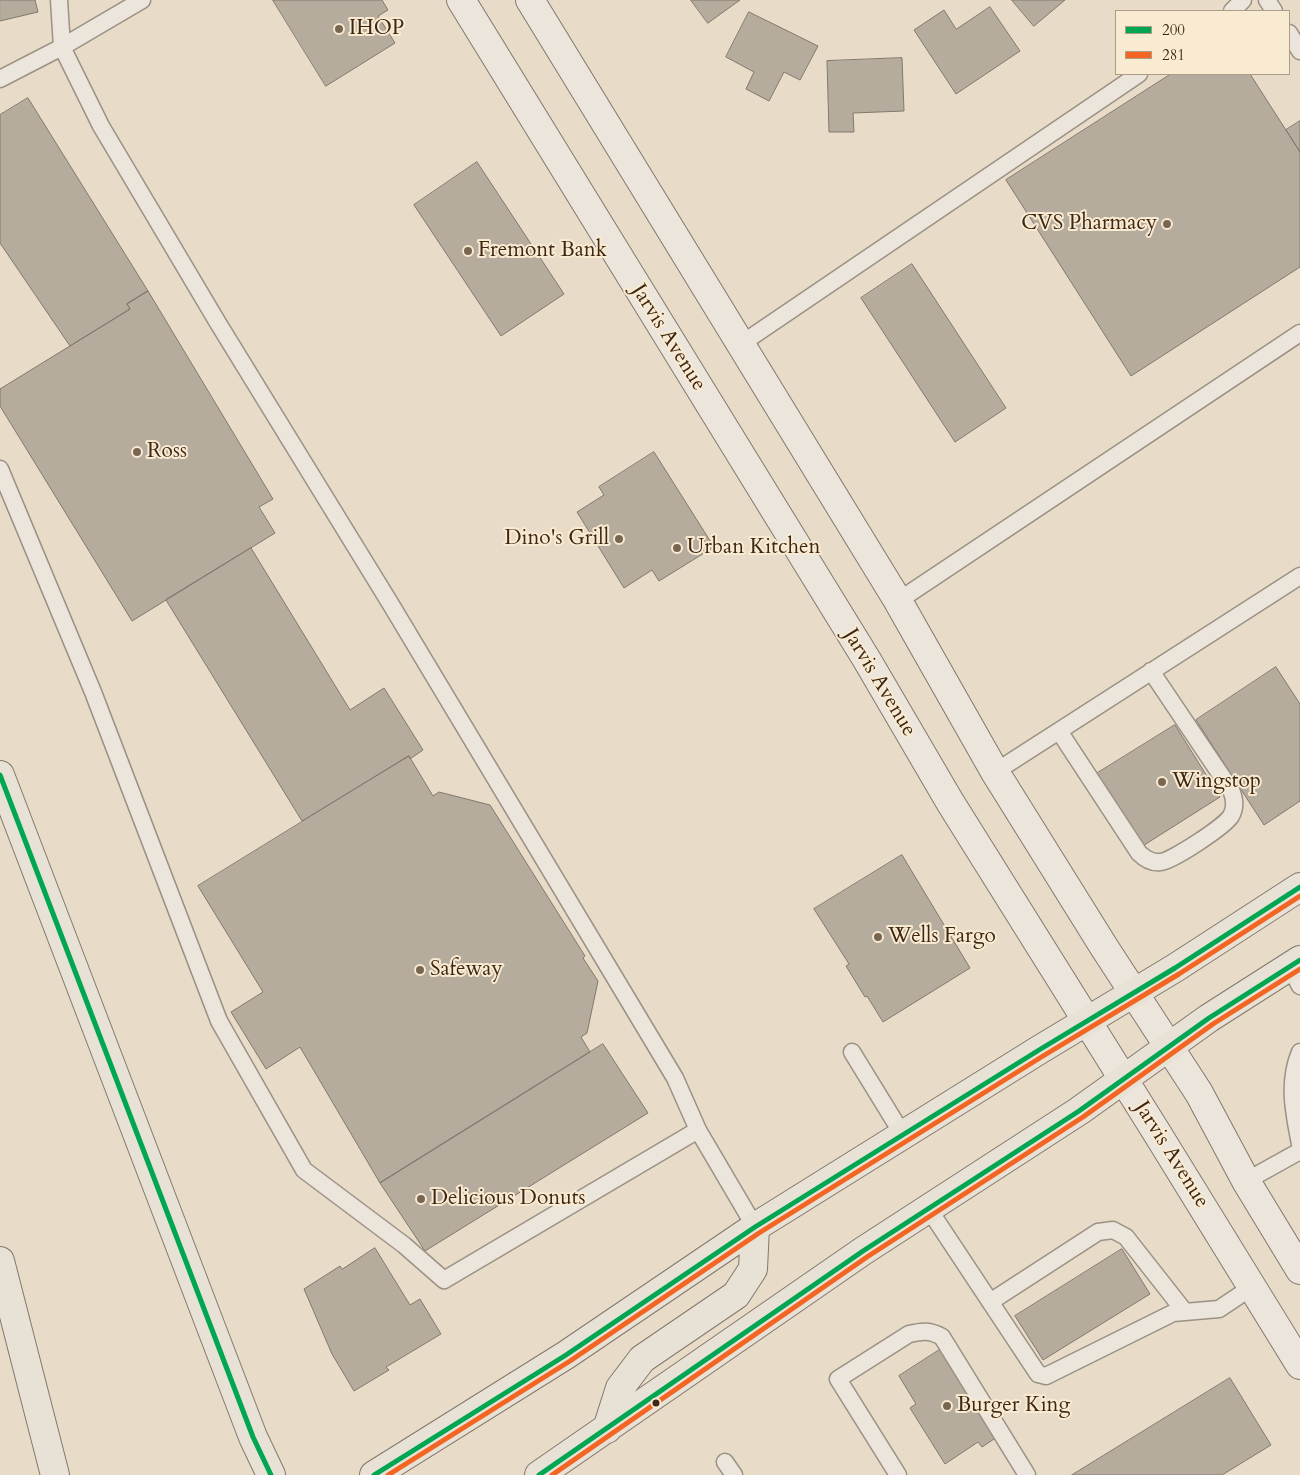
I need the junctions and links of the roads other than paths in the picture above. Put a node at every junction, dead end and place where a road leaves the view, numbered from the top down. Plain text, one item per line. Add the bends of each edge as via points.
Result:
1 (59, 0) edge
2 (142, 0) edge
3 (460, 0) edge
4 (530, 0) edge
5 (1243, 0) edge
6 (1233, 10) edge
7 (1290, 36) edge
8 (62, 48) junction
9 (1300, 51) edge
10 (1138, 75) edge
11 (0, 79) edge
12 (1300, 333) edge
13 (740, 344) junction
14 (0, 469) edge
15 (1300, 576) edge
16 (898, 601) junction
17 (1151, 671) junction
18 (1059, 731) junction
19 (994, 772) junction
20 (0, 776) edge
21 (1300, 887) edge
22 (1297, 971) edge
23 (1134, 993) junction
24 (1087, 1021) junction
25 (1168, 1047) junction
26 (852, 1052) dead end
27 (1300, 1052) edge
28 (1123, 1079) junction
29 (698, 1130) junction
30 (903, 1134) junction
31 (1300, 1144) edge
32 (1300, 1151) edge
33 (1246, 1182) junction
34 (928, 1208) junction
35 (755, 1227) junction
36 (0, 1261) edge
37 (1300, 1270) edge
38 (1252, 1288) junction
39 (990, 1302) junction
40 (1185, 1312) junction
41 (1300, 1365) edge
42 (607, 1429) junction
43 (547, 1473) edge
44 (55, 1475) edge
45 (271, 1475) edge
46 (374, 1475) edge
47 (898, 1475) edge
48 (1027, 1475) edge

1 - 8 lane
2 - 8 lane
3 - 24 street, Jarvis Avenue
4 - 13 street
5 - 6 lane
7 - 9 lane
8 - 11 lane
8 - 29 lane via 101,126 203,299 675,1078
10 - 13 lane
12 - 16 lane
13 - 16 street
14 - 29 lane via 93,692 219,1021 304,1170 404,1245 444,1280
15 - 17 lane
16 - 19 street
17 - 18 lane
17 - 18 lane via 1235,799 1225,824 1169,861 1152,862 1139,854
18 - 19 lane
19 - 23 street
20 - 45 main road via 253,1437
21 - 23 main road
22 - 25 main road via 1209,1018
23 - 24 main road
23 - 25 street
24 - 28 street, Jarvis Avenue
24 - 30 main road
25 - 28 main road
25 - 33 street via 1198,1093
26 - 30 lane
27 - 31 lane via 1292,1094
28 - 34 main road
28 - 38 street, Jarvis Avenue
29 - 35 lane
30 - 35 main road
32 - 33 lane
33 - 37 street
34 - 39 lane
34 - 42 main road
35 - 42 main road via 752,1269 736,1295 642,1359 620,1388
35 - 46 main road via 566,1355
36 - 44 main road
38 - 40 lane via 1219,1309
38 - 41 street, Jarvis Avenue
39 - 40 lane via 1038,1374 1046,1376 1173,1313
39 - 40 lane via 1098,1232 1113,1230 1126,1236
42 - 43 main road
47 - 48 lane via 838,1379 909,1334 921,1331 942,1337

